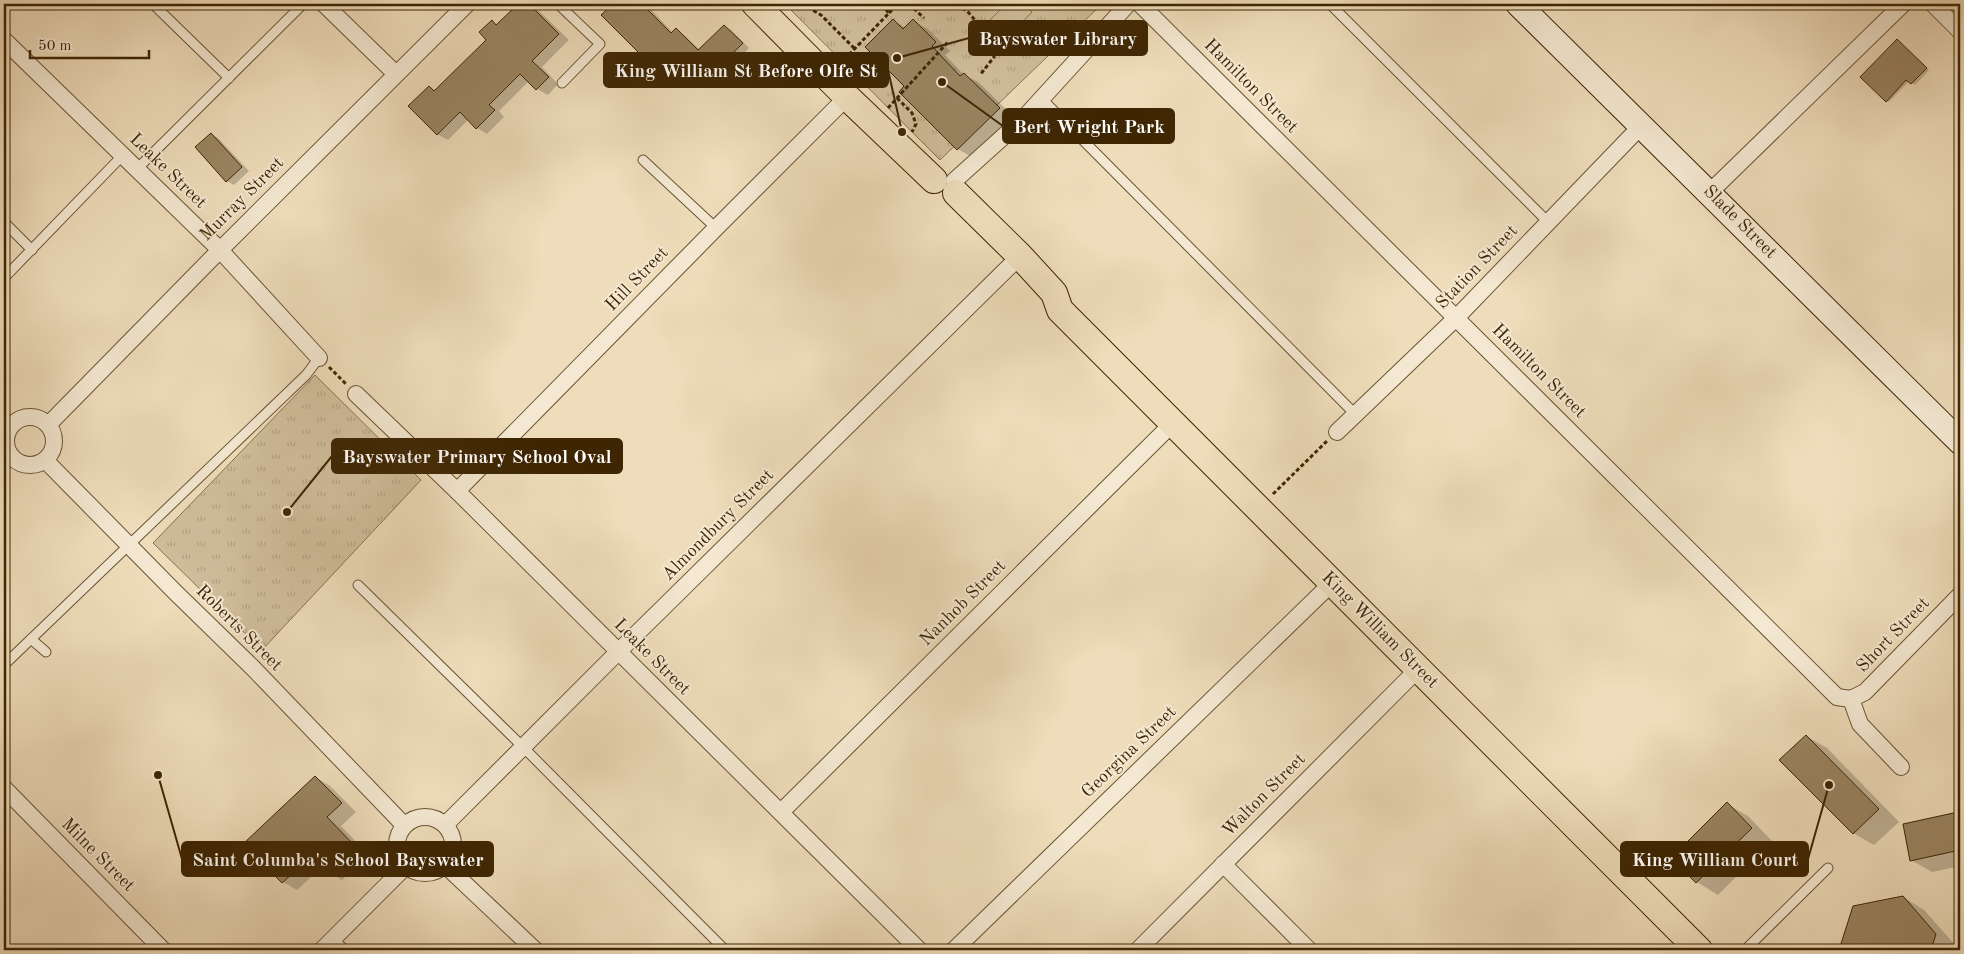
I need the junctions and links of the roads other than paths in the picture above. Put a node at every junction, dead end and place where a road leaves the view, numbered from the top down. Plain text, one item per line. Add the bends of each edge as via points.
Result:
1 (153, 4) edge
2 (303, 4) edge
3 (324, 4) edge
4 (467, 4) edge
5 (558, 4) edge
6 (755, 4) edge
7 (1128, 4) edge
8 (1140, 4) edge
9 (1330, 4) edge
10 (1518, 4) edge
11 (1903, 4) edge
12 (1933, 4) edge
13 (1960, 31) edge
14 (4, 40) edge
15 (396, 74) junction
16 (229, 78) junction
17 (562, 84) dead end
18 (847, 97) junction
19 (1042, 98) junction
20 (1642, 125) junction
21 (123, 155) junction
22 (643, 160) dead end
23 (137, 169) junction
24 (947, 189) junction
25 (1710, 192) junction
26 (4, 222) edge
27 (1548, 222) junction
28 (716, 228) junction
29 (32, 250) junction
30 (220, 250) junction
31 (1014, 262) junction
32 (4, 278) edge
33 (1457, 317) junction
34 (319, 358) joint
35 (356, 394) road end
36 (1354, 413) junction
37 (1173, 423) junction
38 (7, 424) edge
39 (48, 425) junction
40 (1337, 432) road end
41 (1960, 442) edge
42 (45, 460) junction
43 (9, 464) edge
44 (457, 491) junction
45 (128, 545) junction
46 (1332, 582) junction
47 (358, 585) dead end
48 (1960, 595) edge
49 (31, 639) junction
50 (46, 652) dead end
51 (618, 652) junction
52 (4, 665) edge
53 (1419, 668) junction
54 (1851, 699) junction
55 (523, 747) junction
56 (1901, 767) dead end
57 (4, 788) edge
58 (781, 812) junction
59 (404, 825) junction
60 (445, 825) junction
61 (1223, 864) junction
62 (445, 865) junction
63 (406, 866) junction
64 (1828, 868) dead end
65 (333, 947) edge
66 (163, 950) edge
67 (535, 950) edge
68 (725, 950) edge
69 (919, 950) edge
70 (954, 950) edge
71 (1138, 950) edge
72 (1309, 950) edge
73 (1699, 950) edge
74 (1745, 950) edge

1 - 16 lane
2 - 16 lane
3 - 15 street
4 - 15 street, Murray Street
5 - 17 lane via 600,44
6 - 18 main road, King William Street
7 - 19 street
8 - 33 street, Hamilton Street
9 - 27 lane
10 - 20 street, Slade Street
11 - 25 street
12 - 13 street
14 - 21 street, Leake Street
15 - 30 street, Murray Street
16 - 23 lane
18 - 24 main road, King William Street
18 - 28 street, Hill Street
19 - 24 street
19 - 36 lane
20 - 25 street, Slade Street
20 - 27 street, Station Street
21 - 23 street, Leake Street
21 - 29 lane
22 - 28 lane
23 - 30 street, Leake Street
24 - 31 main road, King William Street
25 - 41 street, Slade Street
26 - 29 lane
27 - 33 street, Station Street
28 - 44 street, Hill Street
29 - 32 lane
30 - 34 street, Leake Street
30 - 39 street, Murray Street
31 - 37 main road, King William Street via 1054,293 1060,310
31 - 51 street, Almondbury Street
33 - 36 street, Station Street
33 - 54 street, Hamilton Street via 1837,697
34 - 45 lane
35 - 44 street, Leake Street
36 - 40 street, Station Street
37 - 46 main road, King William Street
37 - 58 street, Nanhob Street
38 - 39 street via 32,417
38 - 43 street
39 - 42 street via 54,440
42 - 43 street via 38,464
42 - 45 street, Roberts Street
44 - 51 street, Leake Street
45 - 49 lane
45 - 59 street, Roberts Street via 253,668
46 - 53 main road, King William Street
46 - 70 street, Georgina Street
47 - 55 lane
48 - 54 street, Short Street via 1865,692
49 - 50 lane
49 - 52 lane
51 - 55 street, Almondbury Street
51 - 58 street, Leake Street
53 - 61 street, Walton Street
53 - 73 main road, King William Street
54 - 56 street via 1860,724
55 - 60 street, Almondbury Street
55 - 68 lane
57 - 66 street, Milne Street
58 - 69 street, Leake Street
59 - 60 street via 420,817 438,819
59 - 63 street via 399,832 397,850
60 - 62 street via 453,840 453,849
61 - 71 street, Walton Street
61 - 72 street
62 - 63 street via 425,873
62 - 67 street
63 - 65 street
64 - 74 lane

